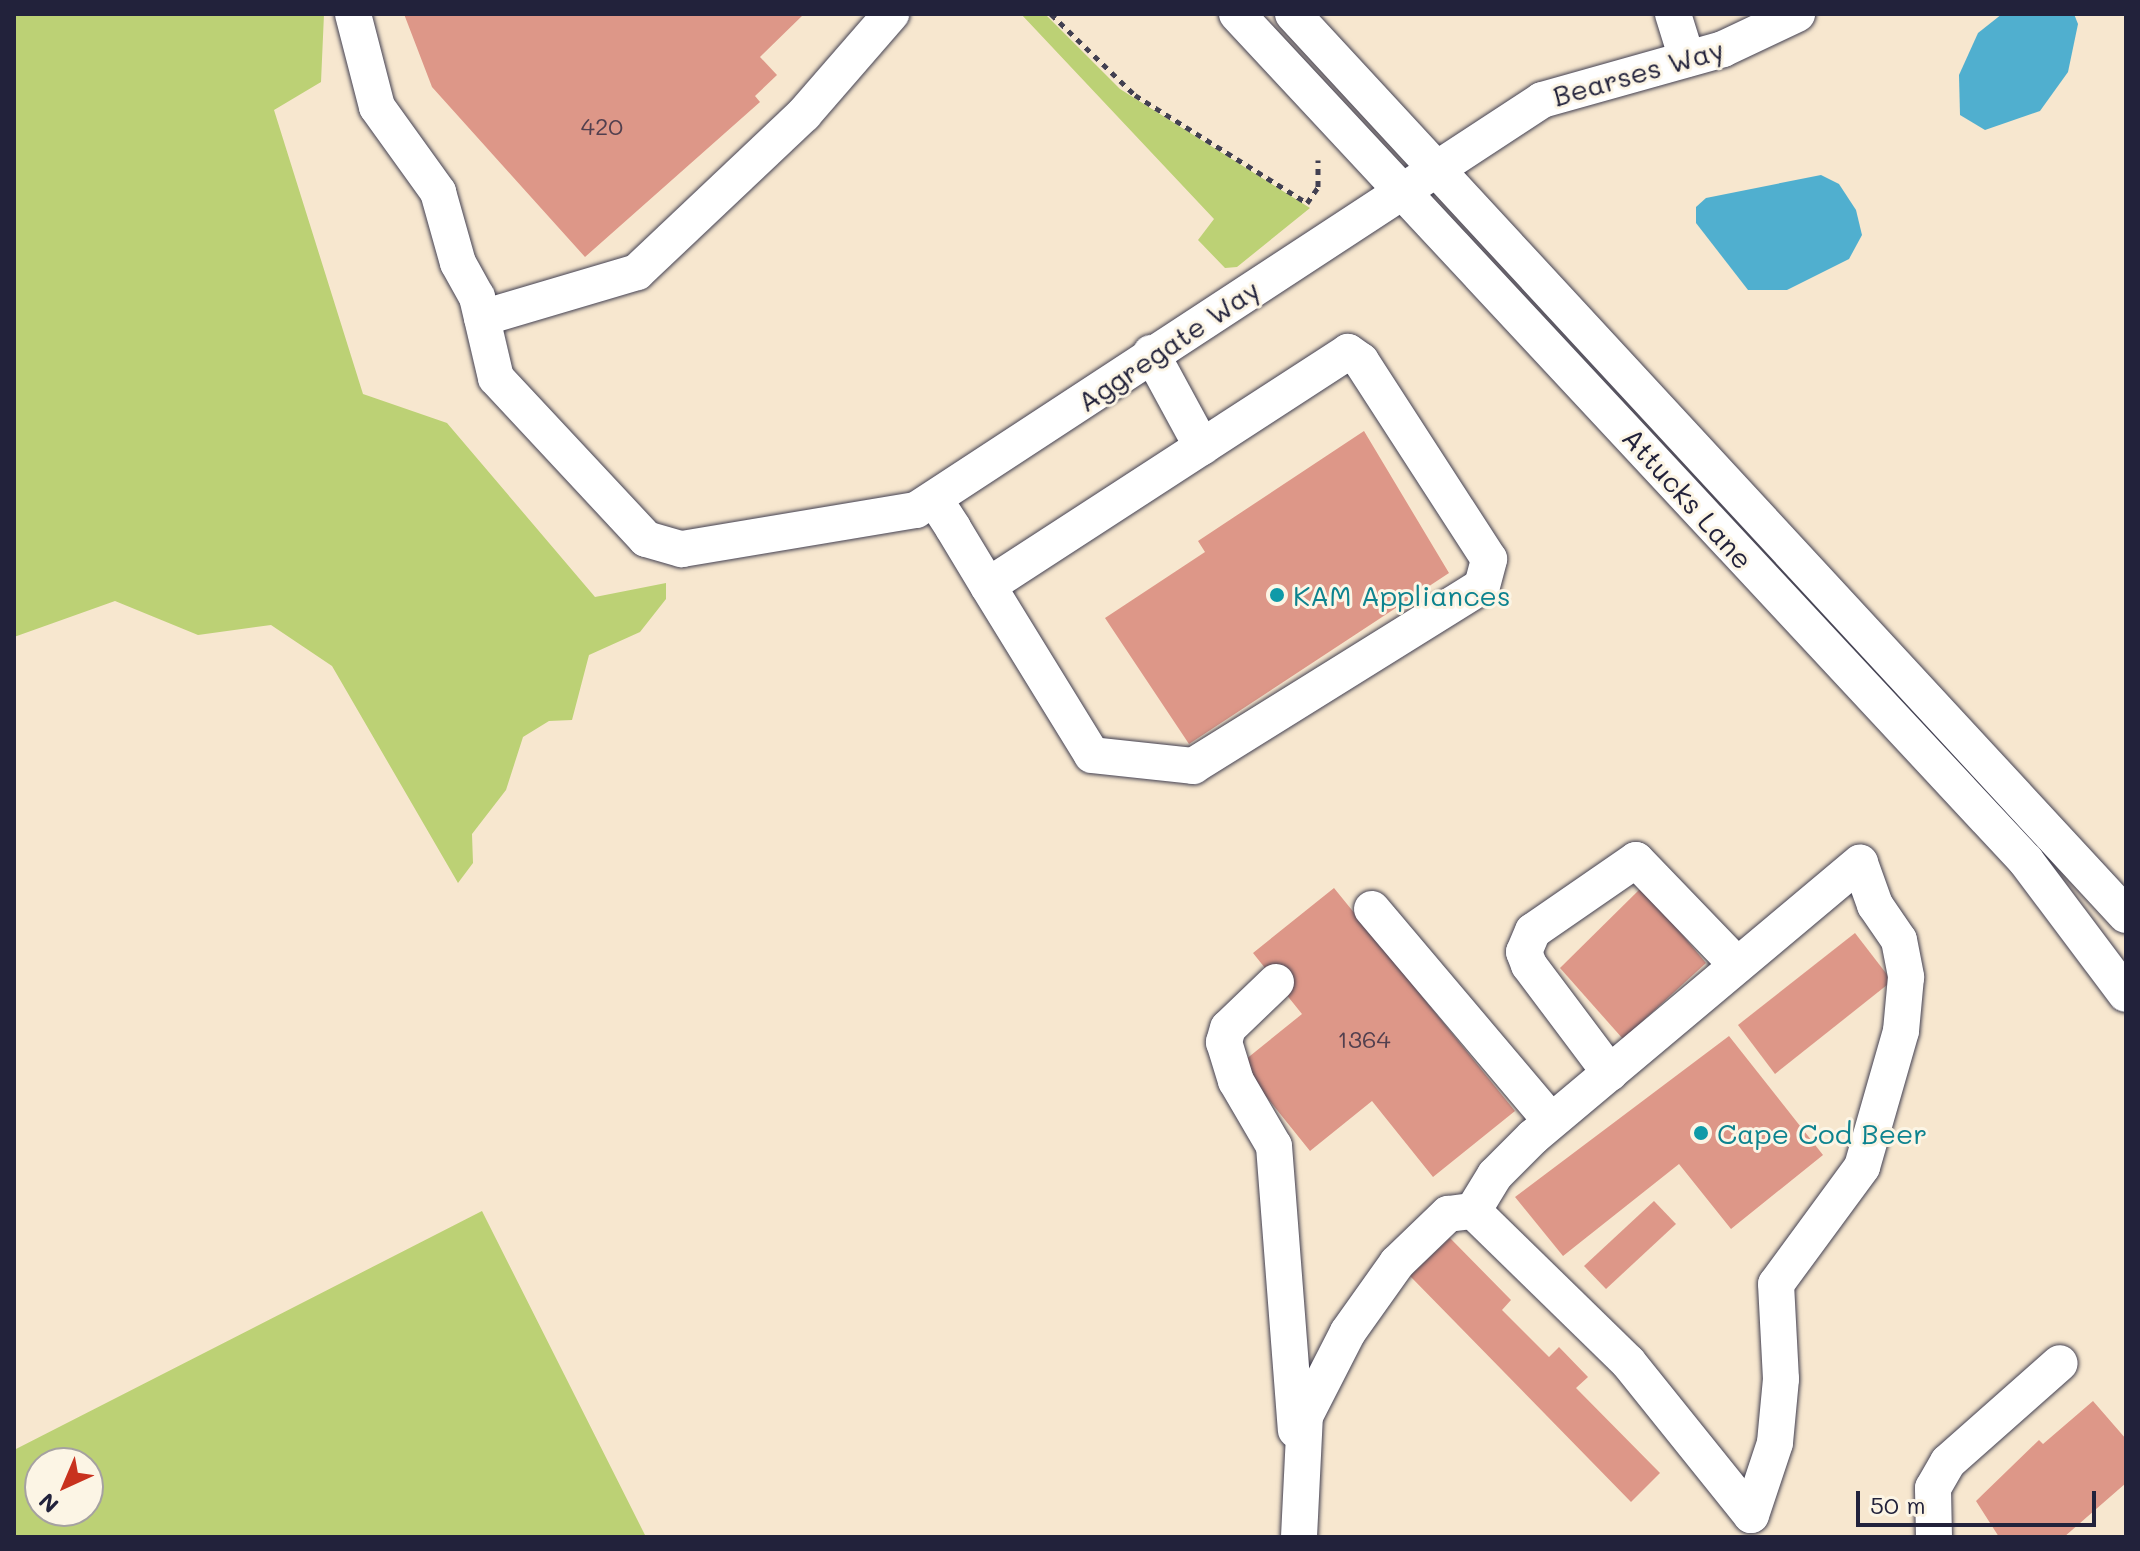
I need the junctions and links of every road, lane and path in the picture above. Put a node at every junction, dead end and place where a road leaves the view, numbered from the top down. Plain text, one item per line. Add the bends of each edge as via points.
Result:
1 (353, 14) edge
2 (891, 14) edge
3 (1051, 14) edge
4 (1237, 14) edge
5 (1293, 14) edge
6 (1673, 14) edge
7 (1797, 14) edge
8 (1687, 59) junction
9 (1318, 160) dead end
10 (1438, 166) junction
11 (1402, 189) junction
12 (482, 318) junction
13 (1151, 353) junction
14 (1202, 447) junction
15 (935, 500) junction
16 (988, 586) junction
17 (1372, 909) dead end
18 (2126, 915) edge
19 (1735, 963) junction
20 (1276, 982) dead end
21 (2126, 994) edge
22 (1610, 1073) junction
23 (1551, 1121) junction
24 (1473, 1211) junction
25 (2060, 1363) dead end
26 (1298, 1459) junction
27 (1756, 1526) edge
28 (1299, 1537) edge
29 (1934, 1537) edge

1 - 12 street, Aggregate Way via 371,95 438,192
2 - 12 street via 804,114 637,272
3 - 9 path via 1135,95 1304,202 1318,187
4 - 11 street, Attucks Lane
5 - 10 street, Attucks Lane
6 - 8 street
7 - 8 street, Bearses Way
8 - 10 street, Bearses Way via 1561,91
10 - 11 street, Bearses Way
10 - 18 street, Attucks Lane
11 - 13 street, Aggregate Way
11 - 21 street, Attucks Lane via 2026,861
12 - 15 street, Aggregate Way via 501,386 657,546 682,549 869,520
13 - 14 street
13 - 15 street, Aggregate Way
14 - 16 street
14 - 16 street via 1348,352 1361,361 1489,559 1489,573 1482,586 1193,766 1092,755
15 - 16 street
17 - 23 street
19 - 22 street
19 - 22 street via 1636,860 1533,931 1524,952 1529,965
19 - 27 street via 1860,863 1875,905 1899,940 1906,977 1897,1045 1862,1167 1776,1284 1781,1379 1775,1443
20 - 26 street via 1228,1028 1224,1042 1236,1081 1274,1146
22 - 23 street
23 - 24 street via 1495,1175
24 - 26 street via 1448,1214 1430,1228 1370,1298 1322,1376
24 - 27 street via 1628,1362
25 - 29 street via 1948,1462 1933,1488
26 - 28 street

